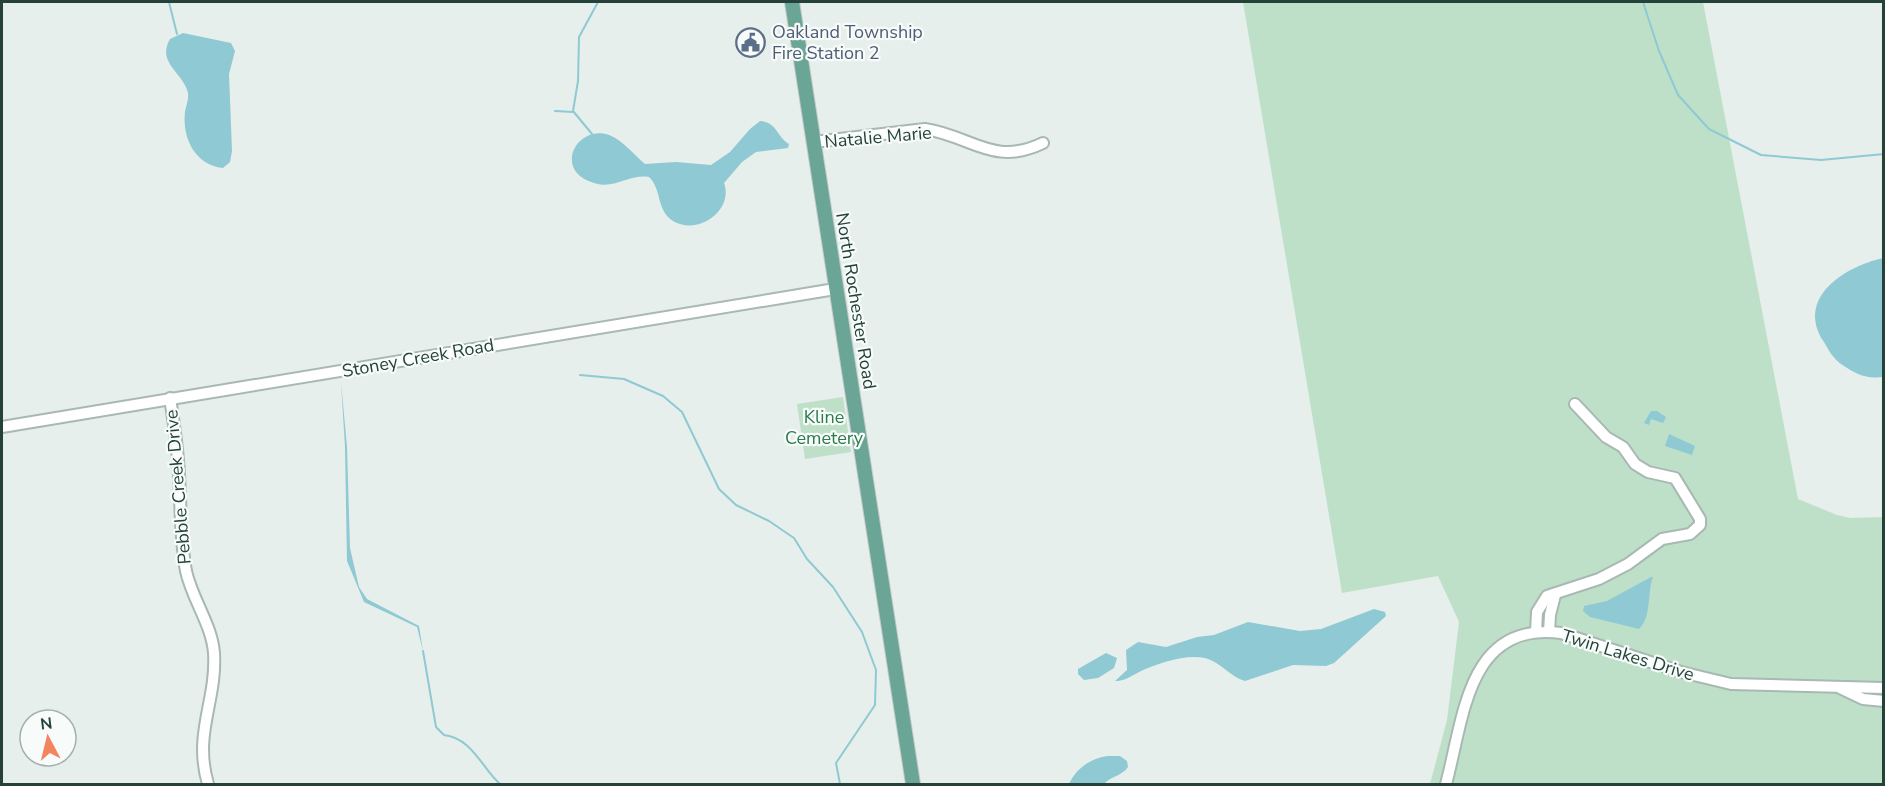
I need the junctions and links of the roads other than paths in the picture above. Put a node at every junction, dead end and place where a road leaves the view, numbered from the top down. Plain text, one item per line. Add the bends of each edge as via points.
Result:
1 (792, 2) edge
2 (814, 142) junction
3 (1043, 143) dead end
4 (836, 289) junction
5 (170, 398) junction
6 (1575, 404) dead end
7 (2, 427) edge
8 (1555, 595) junction
9 (1536, 632) junction
10 (1550, 632) junction
11 (1837, 686) junction
12 (1884, 688) edge
13 (1884, 701) edge
14 (208, 784) edge
15 (913, 784) edge
16 (1446, 784) edge

1 - 2 main road, North Rochester Road
2 - 3 street, Natalie Marie via 925,129 1005,154 1027,151
2 - 4 main road, North Rochester Road
4 - 5 street, Stoney Creek Road
4 - 15 main road, North Rochester Road
5 - 7 street, Stoney Creek Road
5 - 14 street, Pebble Creek Drive via 186,572 214,652 213,680 202,732
6 - 8 street via 1606,436 1623,447 1635,464 1647,472 1675,478 1701,524 1693,533 1662,539 1616,571
8 - 9 street via 1542,601 1536,616
8 - 10 street
9 - 10 street, Twin Lakes Drive
9 - 16 street, Twin Lakes Drive via 1503,645 1477,671
10 - 11 street, Twin Lakes Drive via 1711,680 1746,685
11 - 12 street, Twin Lakes Drive
11 - 13 street, Twin Lakes Drive via 1863,699

